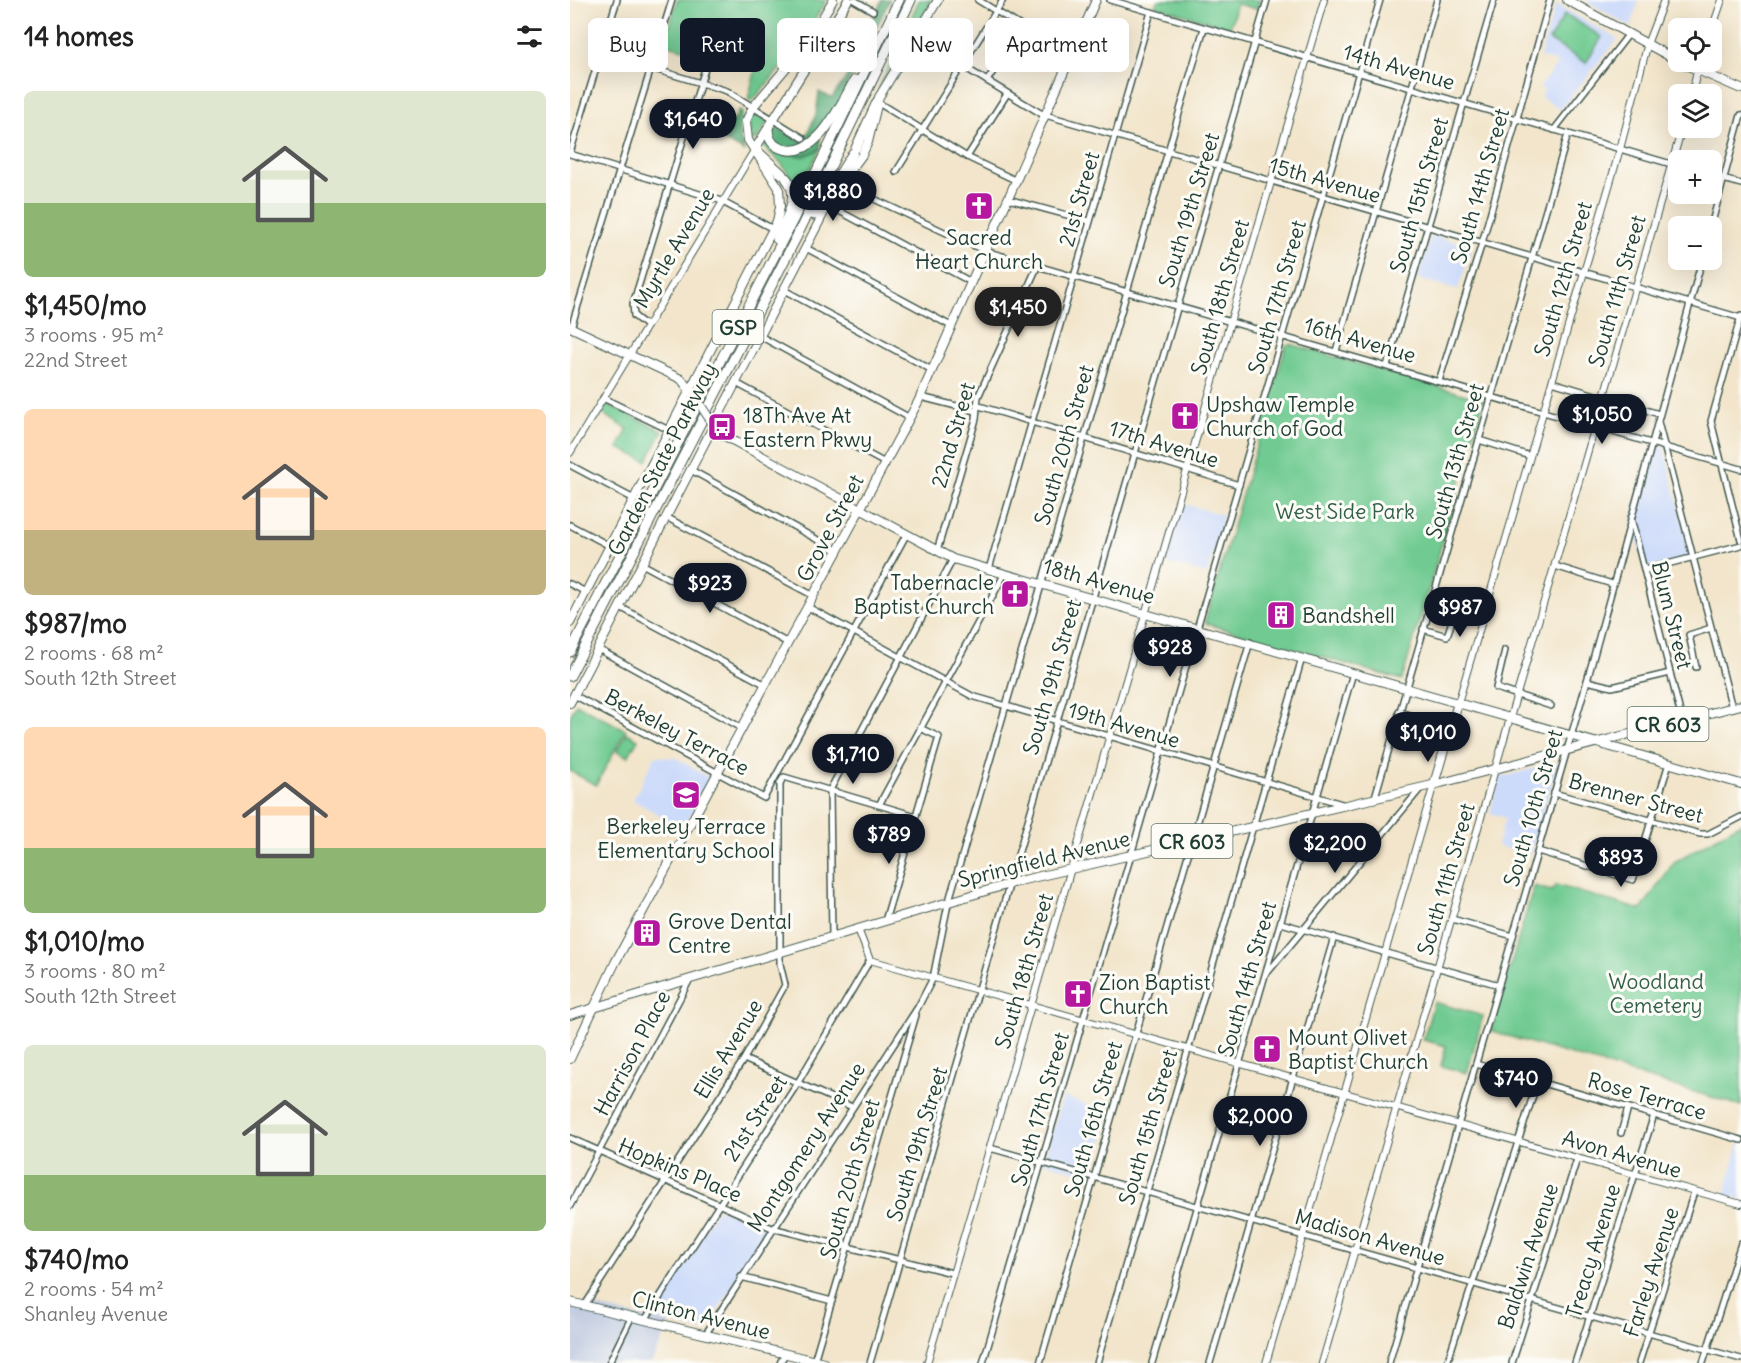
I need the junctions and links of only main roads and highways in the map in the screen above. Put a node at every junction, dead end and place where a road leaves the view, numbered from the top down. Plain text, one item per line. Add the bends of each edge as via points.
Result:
1 (833, 0) edge
2 (848, 0) edge
3 (899, 0) edge
4 (911, 0) edge
5 (938, 0) edge
6 (1096, 0) edge
7 (1567, 0) edge
8 (821, 18) edge
9 (837, 18) edge
10 (885, 29) junction
11 (1668, 56) edge
12 (783, 72) edge
13 (804, 72) edge
14 (1709, 72) edge
15 (1741, 89) edge
16 (877, 102) junction
17 (771, 124) junction
18 (755, 149) junction
19 (777, 276) junction
20 (748, 308) junction
21 (570, 328) edge
22 (692, 392) junction
23 (712, 423) junction
24 (860, 510) junction
25 (570, 623) edge
26 (570, 652) edge
27 (582, 653) junction
28 (570, 676) edge
29 (570, 681) edge
30 (570, 703) edge
31 (1458, 703) junction
32 (1738, 705) edge
33 (1596, 743) junction
34 (1434, 784) junction
35 (1741, 784) edge
36 (594, 1008) junction
37 (570, 1015) edge
38 (570, 1059) edge
39 (570, 1302) edge
40 (819, 1362) edge

1 - 8 main road
2 - 9 main road, Myrtle Avenue
3 - 10 highway, Garden State Parkway / GSP
4 - 19 highway, Garden State Parkway / GSP
5 - 16 main road
6 - 24 main road, Grove Street via 921,397
7 - 11 main road
10 - 17 highway via 831,121 813,142 796,149 779,148 770,140
10 - 20 highway, Garden State Parkway / GSP
12 - 18 main road via 753,107 745,126
13 - 17 main road, Myrtle Avenue
14 - 15 main road
16 - 19 highway via 854,150
16 - 23 main road via 864,151 840,183
17 - 18 main road, Myrtle Avenue
18 - 20 highway via 793,187 793,199
18 - 22 main road via 780,191 780,210
19 - 27 highway, Garden State Parkway / GSP
20 - 26 highway, Garden State Parkway / GSP
21 - 22 main road, 18th Avenue via 681,379
22 - 23 main road, 18th Avenue, bridge
22 - 25 main road
23 - 24 main road, 18th Avenue via 721,434
23 - 30 main road
24 - 31 main road, 18th Avenue via 953,559
24 - 36 main road, Grove Street
27 - 28 highway, Garden State Parkway / GSP
27 - 29 highway
31 - 33 main road, 18th Avenue
31 - 34 main road, South 12th Street
32 - 33 main road, Springfield Avenue / CR 603
33 - 34 main road, Springfield Avenue / CR 603
33 - 35 main road, 18th Avenue
34 - 36 main road, Springfield Avenue / CR 603 via 1009,884
36 - 37 main road, Springfield Avenue / CR 603
36 - 38 main road, Grove Street
39 - 40 main road, Clinton Avenue

